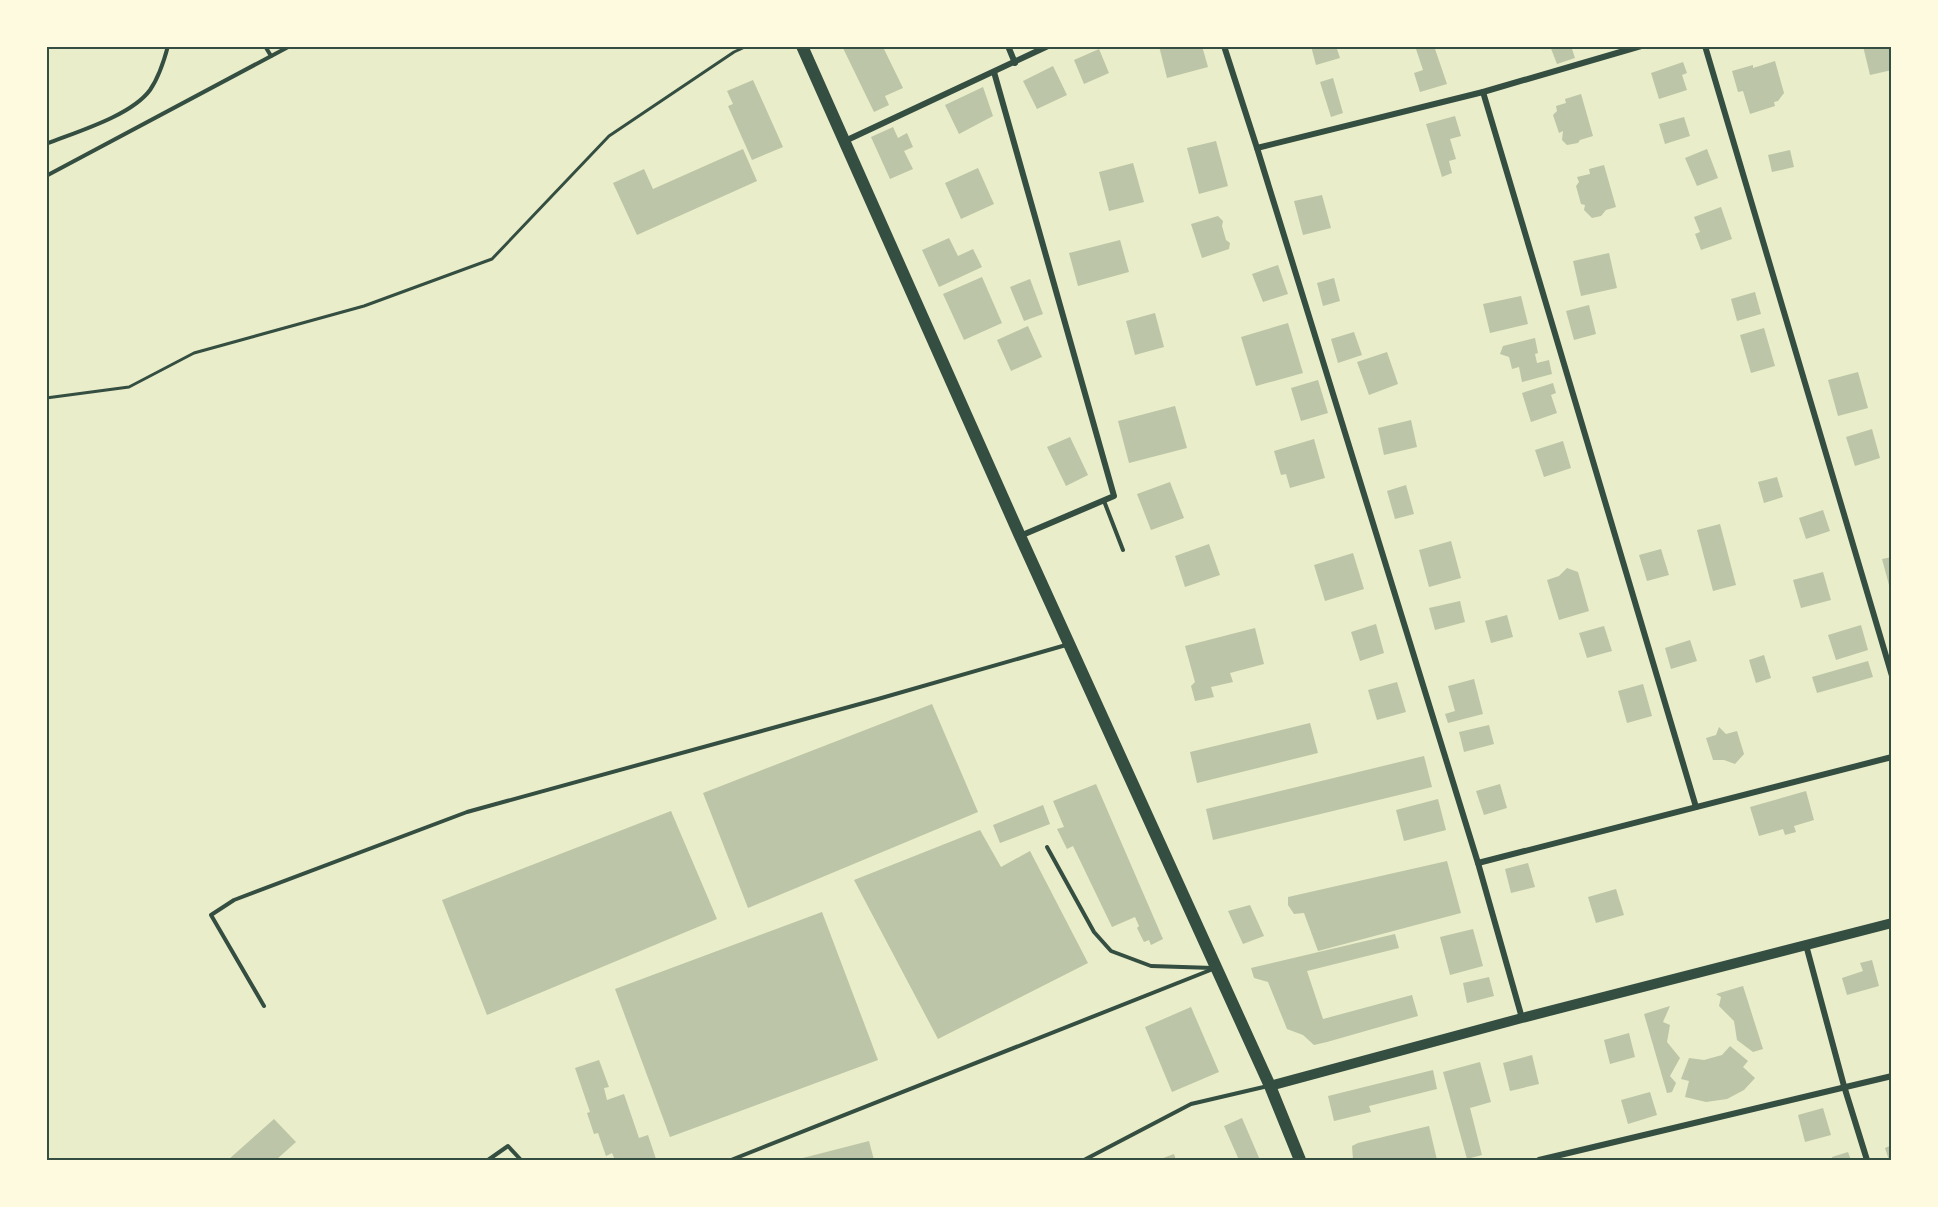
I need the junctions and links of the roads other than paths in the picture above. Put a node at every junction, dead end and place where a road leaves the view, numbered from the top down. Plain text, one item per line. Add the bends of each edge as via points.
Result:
1 (168, 46) edge
2 (265, 46) edge
3 (290, 46) edge
4 (802, 46) edge
5 (1008, 46) edge
6 (1048, 46) edge
7 (1224, 46) edge
8 (1641, 46) edge
9 (1705, 46) edge
10 (272, 56) junction
11 (1015, 63) junction
12 (994, 72) junction
13 (1484, 92) junction
14 (844, 141) junction
15 (46, 144) edge
16 (1257, 148) junction
17 (46, 176) edge
18 (1104, 501) junction
19 (1020, 536) junction
20 (1123, 550) dead end
21 (1069, 644) junction
22 (1892, 676) edge
23 (1892, 757) edge
24 (1696, 807) junction
25 (1047, 847) dead end
26 (1478, 863) junction
27 (1892, 923) edge
28 (1806, 945) junction
29 (1216, 968) junction
30 (264, 1006) dead end
31 (1522, 1018) junction
32 (1892, 1076) edge
33 (1270, 1086) junction
34 (1844, 1086) junction
35 (488, 1161) edge
36 (521, 1161) edge
37 (731, 1161) edge
38 (1084, 1161) edge
39 (1300, 1161) edge
40 (1539, 1161) edge
41 (1867, 1161) edge

1 - 15 lane via 149,91 110,119
2 - 10 lane
3 - 10 lane
4 - 14 main road
5 - 11 street
6 - 11 street
7 - 16 street
8 - 13 street
9 - 22 street
10 - 17 lane
11 - 12 street
12 - 14 street
12 - 18 street via 1114,496
13 - 16 street
13 - 24 street
14 - 19 main road
16 - 26 street
18 - 19 street
18 - 20 lane
19 - 21 main road
21 - 29 main road
21 - 30 lane via 467,812 234,900 210,915
23 - 24 street
24 - 26 street
25 - 29 lane via 1094,932 1111,951 1151,966
26 - 31 street
27 - 28 street
28 - 31 street
28 - 34 street
29 - 33 main road
29 - 37 lane
31 - 33 street
32 - 34 street
33 - 38 lane via 1191,1104
33 - 39 main road
34 - 40 street
34 - 41 street
35 - 36 lane via 508,1146

